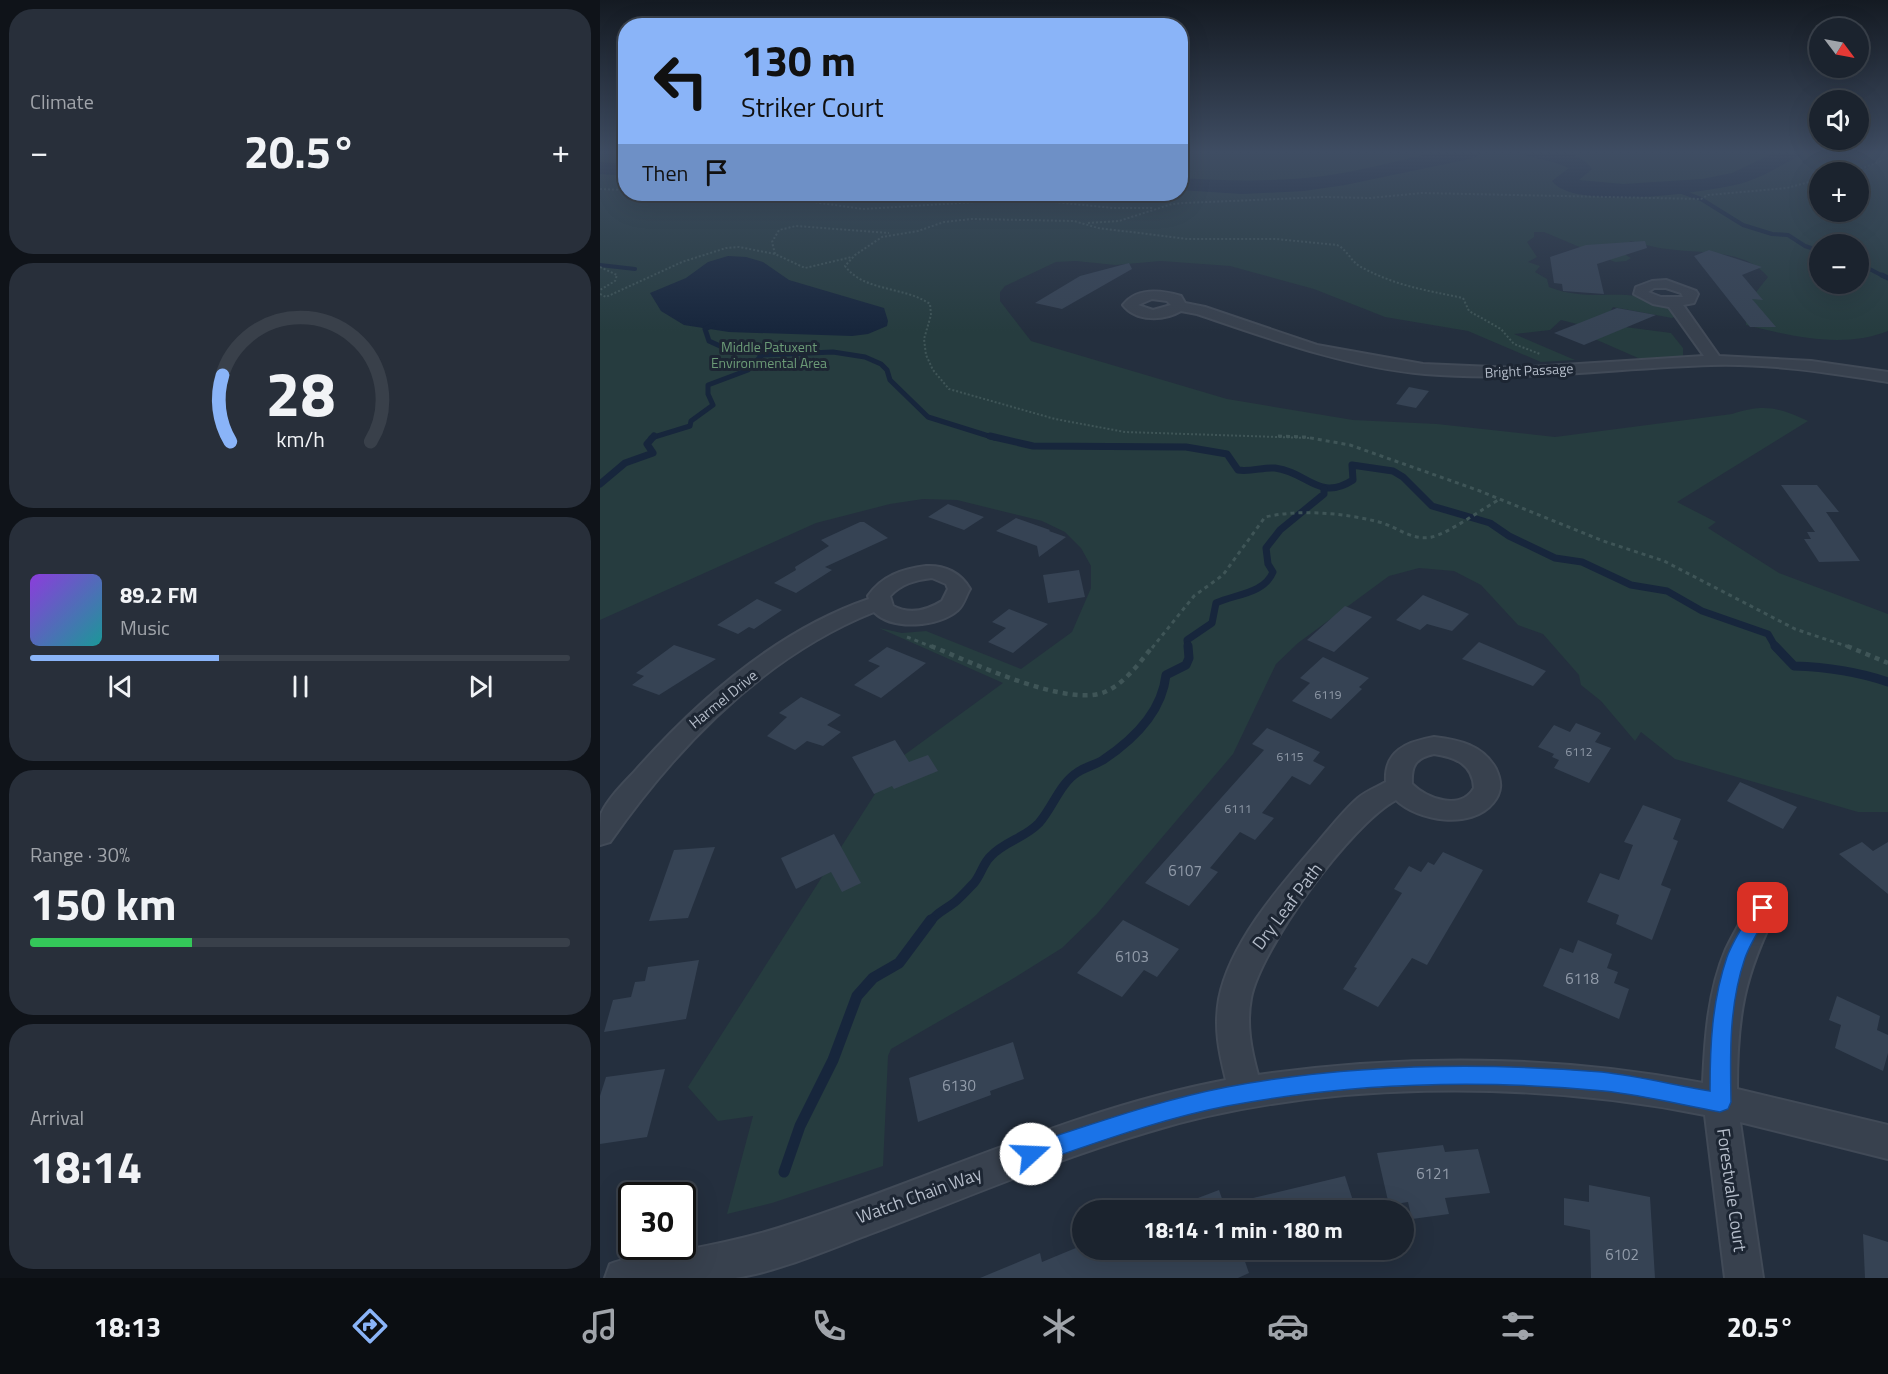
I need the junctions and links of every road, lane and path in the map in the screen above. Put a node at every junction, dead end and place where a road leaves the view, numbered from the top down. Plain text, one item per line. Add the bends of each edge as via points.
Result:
1 (1146, 212) edge
2 (1086, 224) junction
3 (895, 234) junction
4 (775, 254) junction
5 (853, 257) junction
6 (600, 267) edge
7 (600, 292) edge
8 (606, 297) junction
9 (600, 301) edge
10 (1674, 303) dead end
11 (1179, 306) dead end
12 (1714, 360) junction
13 (1565, 369) junction
14 (1888, 377) edge
15 (1500, 499) junction
16 (879, 603) junction
17 (908, 618) junction
18 (1888, 663) edge
19 (1399, 787) dead end
20 (600, 835) edge
21 (1763, 908) dead end
22 (1246, 1092) junction
23 (1720, 1102) junction
24 (1888, 1142) edge
25 (624, 1278) edge
26 (1744, 1278) edge

1 - 2 path
2 - 3 path via 971,219
2 - 13 path via 1188,239 1276,239 1337,245 1367,271 1395,284 1463,298 1469,311 1501,329 1514,344 1551,358
3 - 4 path via 796,226 778,230 772,242
3 - 5 path via 877,240
4 - 5 path via 805,268
4 - 8 path via 739,247 710,252
5 - 15 path via 844,266 852,275 916,292 930,304 923,351 941,383 949,389 1055,419 1125,432 1328,440
6 - 7 path via 617,275
7 - 8 path
8 - 9 path
10 - 12 street
11 - 13 street, Bright Passage via 1216,313 1314,349 1393,365 1482,373
12 - 13 street, Bright Passage
12 - 14 street, Bright Passage via 1811,366
15 - 17 path via 1434,537 1411,537 1382,523 1317,513 1287,512 1265,518 1223,575 1194,596 1131,673 1106,692 1061,693 1028,684 908,638 903,633
15 - 18 path via 1664,561 1795,629
16 - 17 street via 894,616
16 - 17 street via 885,588 902,577 934,572 954,580 959,589 951,605 933,614
16 - 20 street, Harmel Drive via 820,627 718,702 661,755
19 - 22 street, Dry Leaf Path via 1369,804 1353,819 1268,926 1248,958 1235,991 1232,1026
21 - 23 street, Forestvale Court via 1737,956 1726,994 1720,1033
22 - 23 street, Watch Chain Way via 1332,1081 1502,1077 1604,1082
22 - 25 street, Watch Chain Way via 1149,1116 1053,1146 742,1258 667,1275
23 - 24 street, Watch Chain Way
23 - 26 street, Forestvale Court

